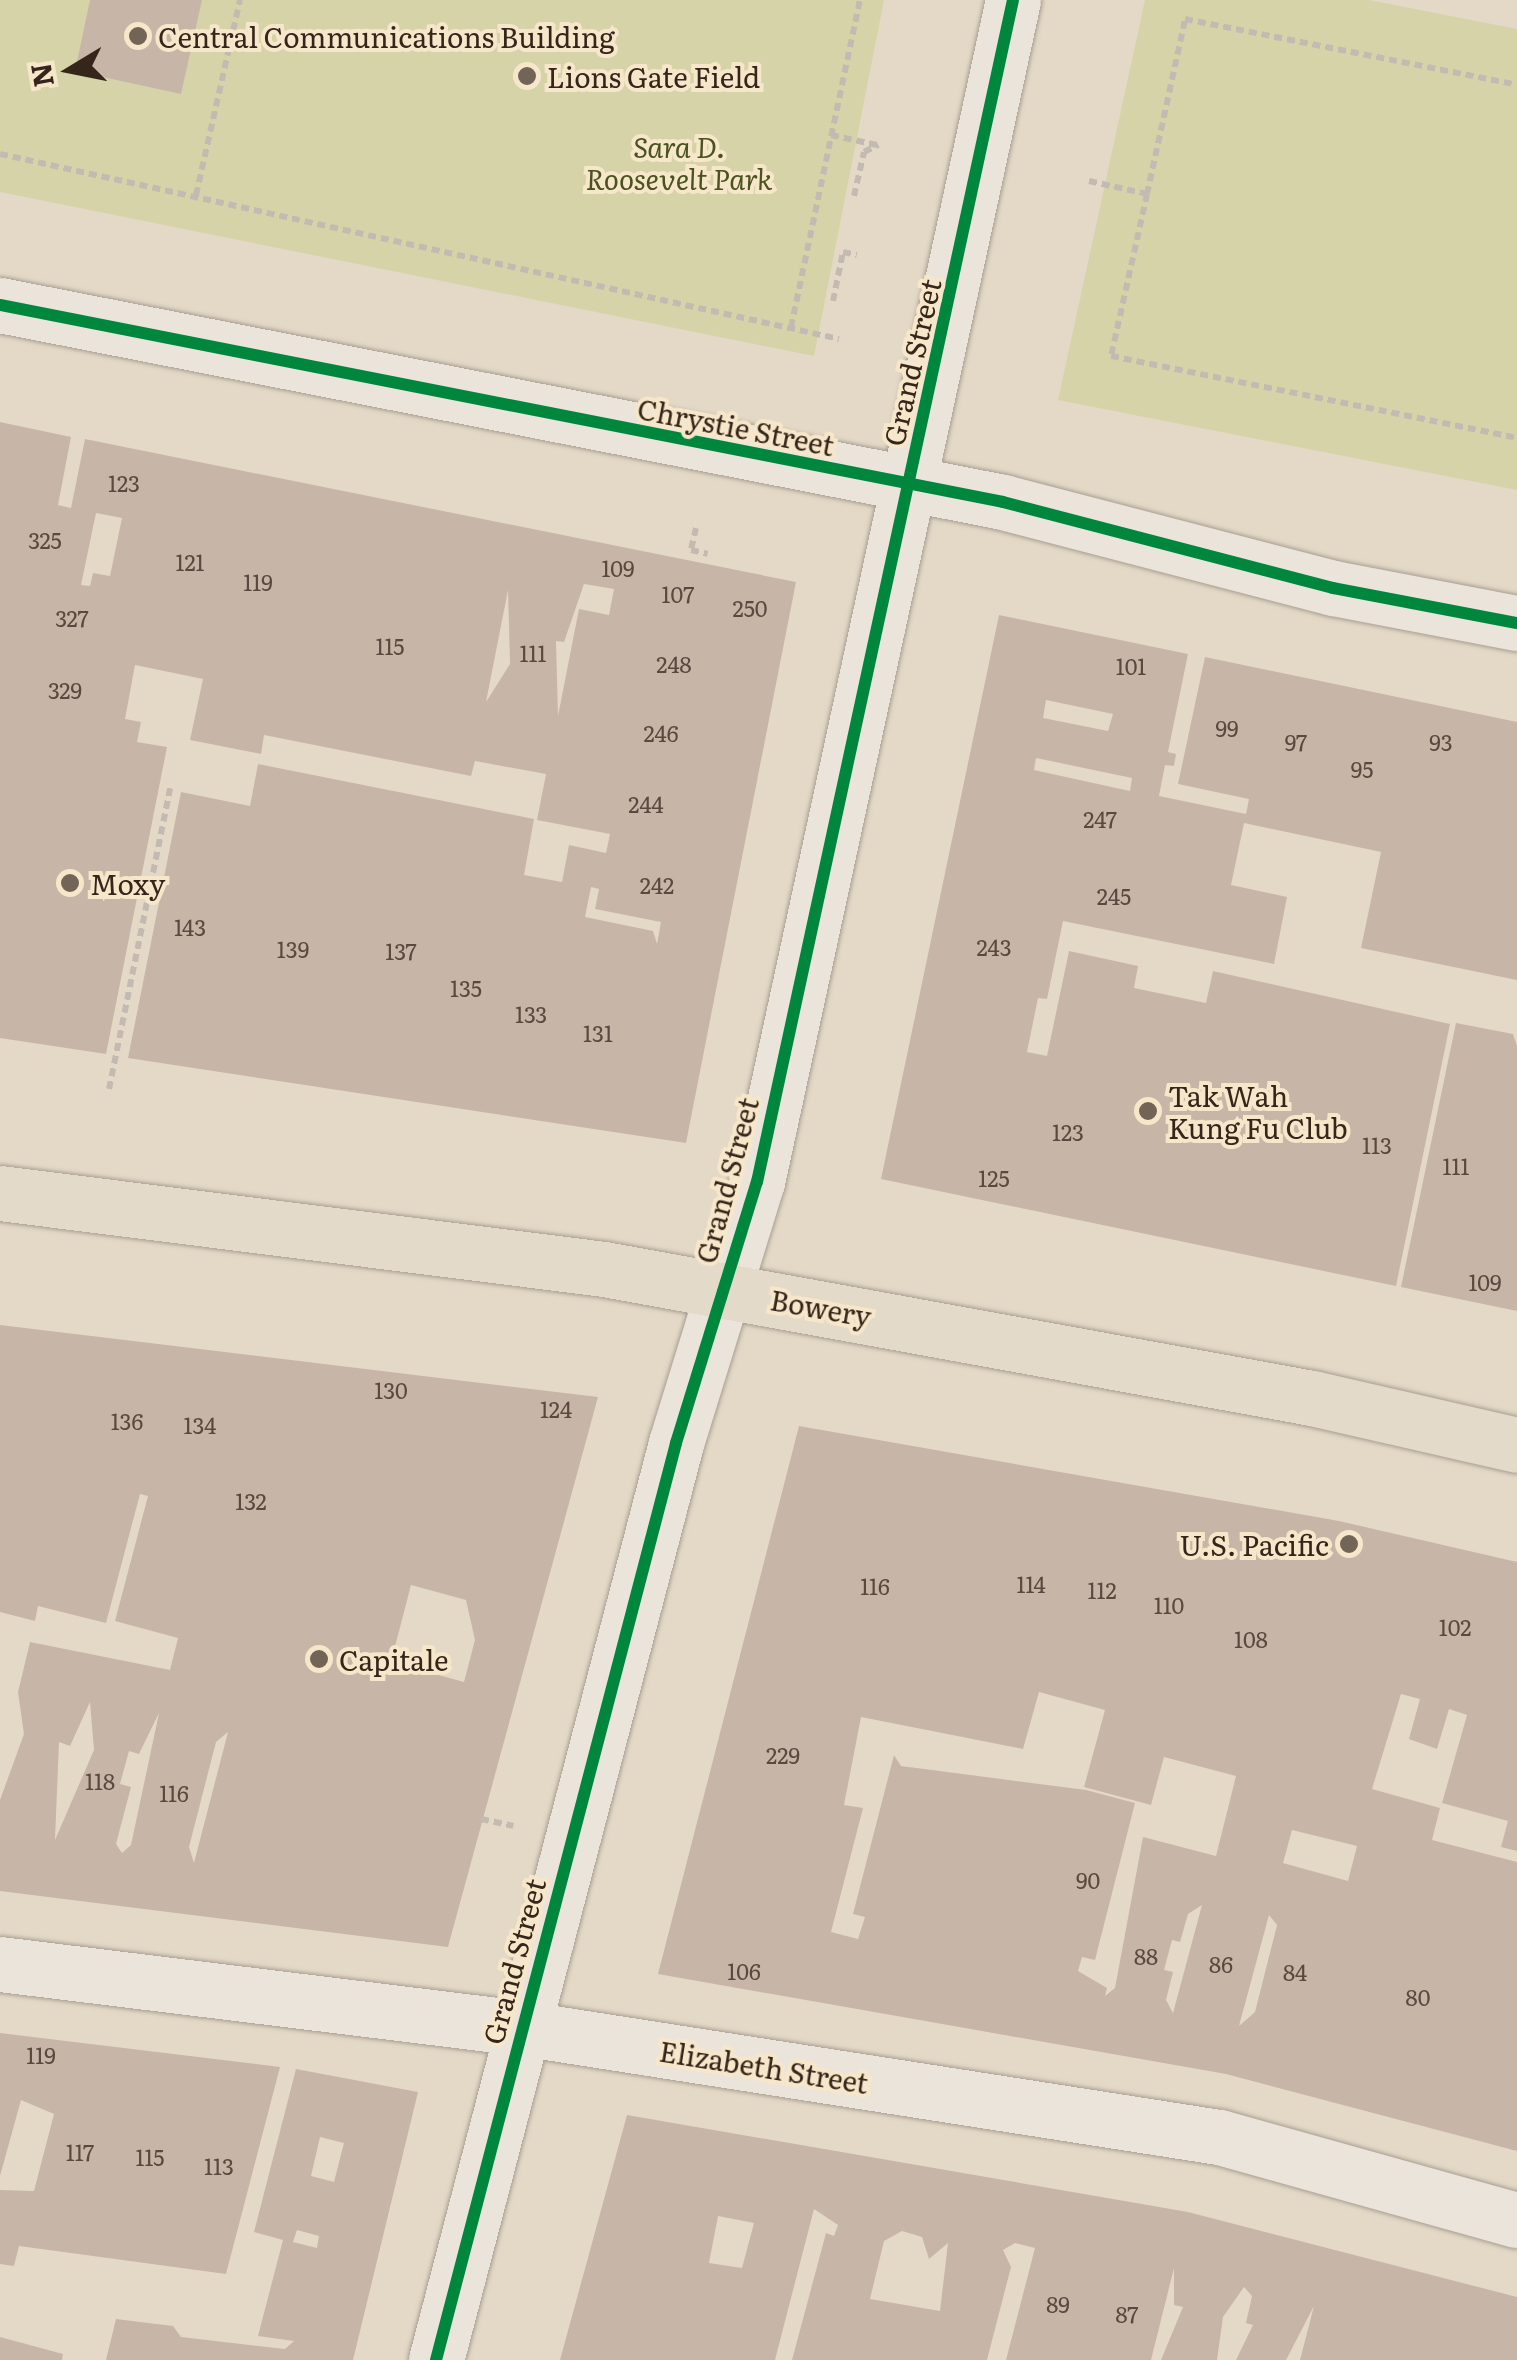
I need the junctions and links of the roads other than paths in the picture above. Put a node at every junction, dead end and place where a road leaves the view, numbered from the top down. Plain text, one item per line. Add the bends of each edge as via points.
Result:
1 (1013, 0) edge
2 (0, 305) edge
3 (909, 485) junction
4 (1517, 623) edge
5 (0, 1193) edge
6 (722, 1290) junction
7 (1517, 1444) edge
8 (0, 1964) edge
9 (521, 2028) junction
10 (1517, 2220) edge
11 (436, 2360) edge

1 - 3 main road, Grand Street
2 - 3 main road, Chrystie Street
3 - 4 main road, Chrystie Street
3 - 6 main road, Grand Street via 758,1182
5 - 6 main road, Bowery
6 - 7 main road, Bowery
6 - 9 main road, Grand Street
8 - 9 main road, Elizabeth Street
9 - 10 main road, Elizabeth Street via 1219,2137
9 - 11 main road, Grand Street

